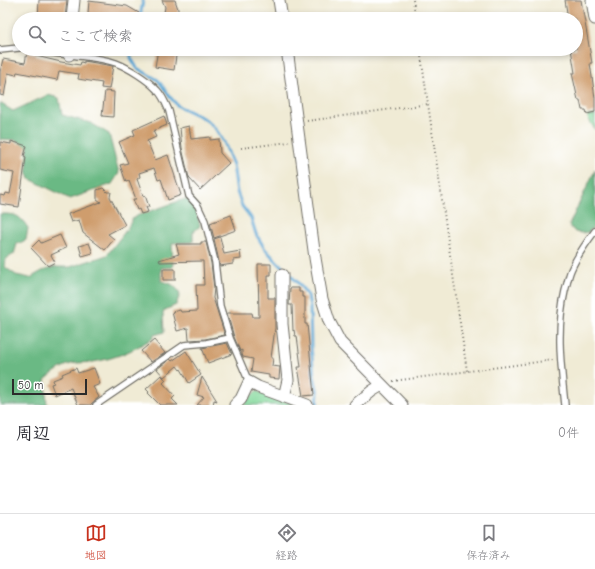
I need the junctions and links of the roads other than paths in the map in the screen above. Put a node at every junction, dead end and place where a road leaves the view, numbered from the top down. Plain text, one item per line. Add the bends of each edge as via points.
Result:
1 (74, 0) edge
2 (279, 0) edge
3 (592, 0) edge
4 (73, 12) edge
5 (281, 12) edge
6 (595, 19) edge
7 (12, 49) edge
8 (0, 50) edge
9 (86, 56) edge
10 (288, 56) edge
11 (595, 231) edge
12 (282, 275) dead end
13 (230, 338) junction
14 (249, 382) junction
15 (382, 385) junction
16 (284, 397) junction
17 (96, 405) edge
18 (235, 405) edge
19 (307, 405) edge
20 (355, 405) edge
21 (402, 405) edge
22 (566, 405) edge

1 - 4 street
2 - 5 street
3 - 6 street
7 - 8 lane
9 - 13 lane via 128,68 157,90 163,99 169,112 189,196 198,206 205,221 215,262 220,306
10 - 15 street via 322,299 329,321 340,342
11 - 22 lane via 570,271 560,318 560,359
12 - 16 street via 282,324 288,380
13 - 14 lane
13 - 17 lane via 184,345
14 - 16 street
14 - 18 street via 241,399
15 - 20 street
15 - 21 street
16 - 19 street

